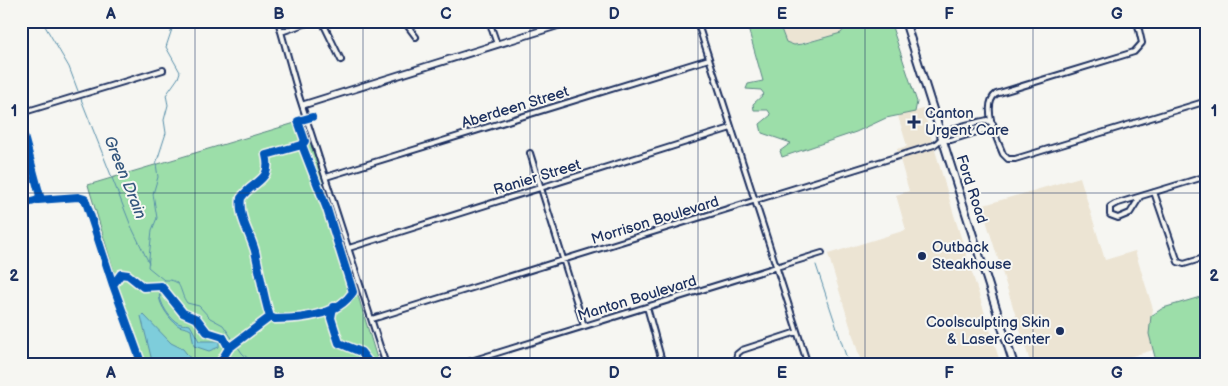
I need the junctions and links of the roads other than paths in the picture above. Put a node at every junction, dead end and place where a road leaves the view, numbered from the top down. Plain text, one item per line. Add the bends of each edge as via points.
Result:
1 (278, 21) edge
2 (313, 21) edge
3 (322, 21) edge
4 (404, 21) edge
5 (489, 21) edge
6 (572, 21) edge
7 (697, 21) edge
8 (906, 21) edge
9 (1137, 21) edge
10 (282, 32) junction
11 (416, 37) dead end
12 (497, 44) junction
13 (709, 59) junction
14 (341, 60) dead end
15 (163, 70) dead end
16 (1207, 101) edge
17 (303, 105) junction
18 (21, 114) edge
19 (993, 124) junction
20 (731, 128) junction
21 (943, 140) junction
22 (530, 153) dead end
23 (1207, 176) edge
24 (326, 177) junction
25 (541, 188) junction
26 (1154, 192) junction
27 (1140, 197) junction
28 (754, 201) junction
29 (349, 248) junction
30 (822, 253) dead end
31 (1207, 257) edge
32 (564, 260) junction
33 (775, 267) junction
34 (646, 307) junction
35 (372, 319) junction
36 (584, 326) junction
37 (797, 332) junction
38 (386, 365) edge
39 (458, 365) edge
40 (663, 365) edge
41 (736, 365) edge
42 (808, 365) edge
43 (1014, 365) edge

1 - 10 street
2 - 10 street
3 - 14 street
4 - 11 street
5 - 12 street
6 - 12 street
7 - 13 street
8 - 21 main road, Ford Road
9 - 19 street via 1142,39 1138,50 996,94 988,104
10 - 17 street
12 - 17 street
13 - 20 street
13 - 24 street, Aberdeen Street
15 - 18 street
16 - 19 street via 1016,160 1003,154
17 - 24 street
19 - 21 street via 990,128
19 - 21 street via 987,120 955,129 949,131
20 - 25 street, Ranier Street
20 - 28 street
21 - 28 street, Morrison Boulevard
21 - 43 main road, Ford Road
22 - 25 street
23 - 26 street
24 - 29 street
25 - 29 street, Ranier Street
25 - 32 street
26 - 27 street
26 - 31 street via 1178,262 1184,264
27 - 27 street via 1128,214 1118,218 1110,215 1112,206
28 - 32 street, Morrison Boulevard
28 - 33 street
29 - 35 street
30 - 33 street, Manton Boulevard
32 - 35 street, Morrison Boulevard
32 - 36 street
33 - 34 street, Manton Boulevard
33 - 37 street
34 - 36 street, Manton Boulevard
34 - 40 street
35 - 38 street
36 - 39 street, Manton Boulevard
37 - 41 street via 744,348 737,354
37 - 42 street

